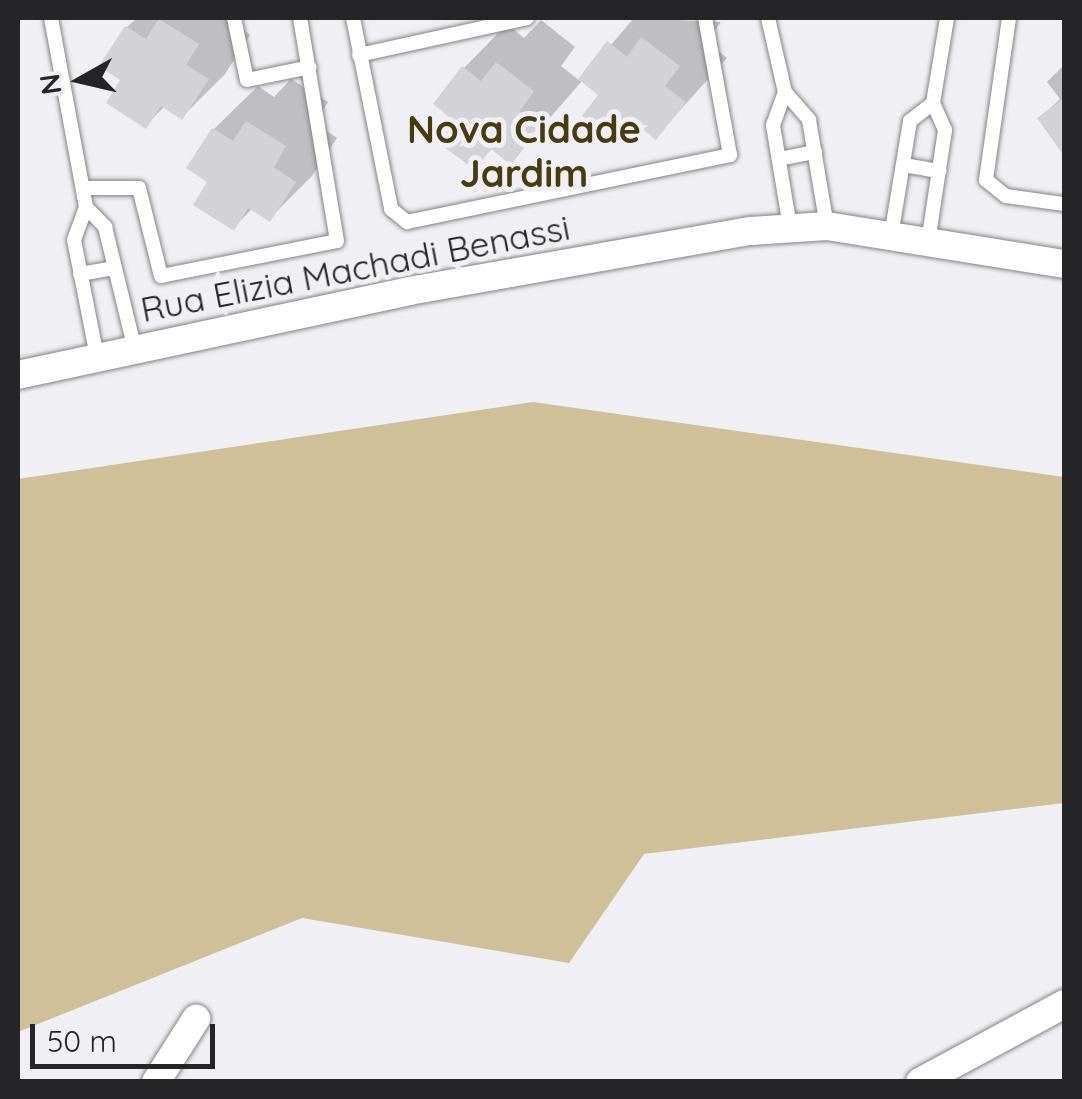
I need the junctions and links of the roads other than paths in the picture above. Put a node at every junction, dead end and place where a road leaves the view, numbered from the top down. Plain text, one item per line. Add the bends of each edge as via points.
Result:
1 (51, 18) edge
2 (234, 18) edge
3 (300, 18) edge
4 (353, 18) edge
5 (527, 18) edge
6 (705, 18) edge
7 (768, 18) edge
8 (947, 18) edge
9 (1009, 18) edge
10 (359, 55) junction
11 (310, 67) junction
12 (786, 92) junction
13 (933, 103) junction
14 (815, 152) junction
15 (779, 158) junction
16 (904, 165) junction
17 (939, 171) junction
18 (84, 188) junction
19 (1064, 204) edge
20 (86, 208) junction
21 (827, 226) junction
22 (790, 227) junction
23 (891, 236) junction
24 (928, 242) junction
25 (1064, 264) edge
26 (113, 268) junction
27 (80, 274) junction
28 (135, 350) junction
29 (98, 357) junction
30 (18, 375) edge
31 (1058, 1012) edge
32 (196, 1019) dead end
33 (156, 1082) edge
34 (920, 1082) edge

1 - 18 lane
2 - 11 lane via 247,80
3 - 11 lane
4 - 10 lane
5 - 10 lane
6 - 10 lane via 730,155 406,222 391,208
7 - 12 lane
8 - 13 lane
9 - 19 lane via 986,180 998,193
11 - 18 lane via 340,230 334,244 162,276 138,188
12 - 14 lane via 806,114
12 - 15 lane via 773,126
13 - 16 lane via 912,116
13 - 17 lane via 945,119
14 - 15 lane
14 - 21 lane
15 - 22 lane
16 - 17 lane
16 - 23 lane
17 - 24 lane
18 - 20 lane
20 - 26 lane via 105,227
20 - 27 lane via 74,232
21 - 22 street, Rua Elizia Machadi Benassi
21 - 23 street, Rua Elizia Machadi Benassi
22 - 28 street, Rua Elizia Machadi Benassi via 409,290
23 - 24 street, Rua Elizia Machadi Benassi
24 - 25 street, Rua Elizia Machadi Benassi
26 - 27 lane
26 - 28 lane
27 - 29 lane
28 - 29 street, Rua Elizia Machadi Benassi
29 - 30 street, Rua Elizia Machadi Benassi
31 - 34 street
32 - 33 street

